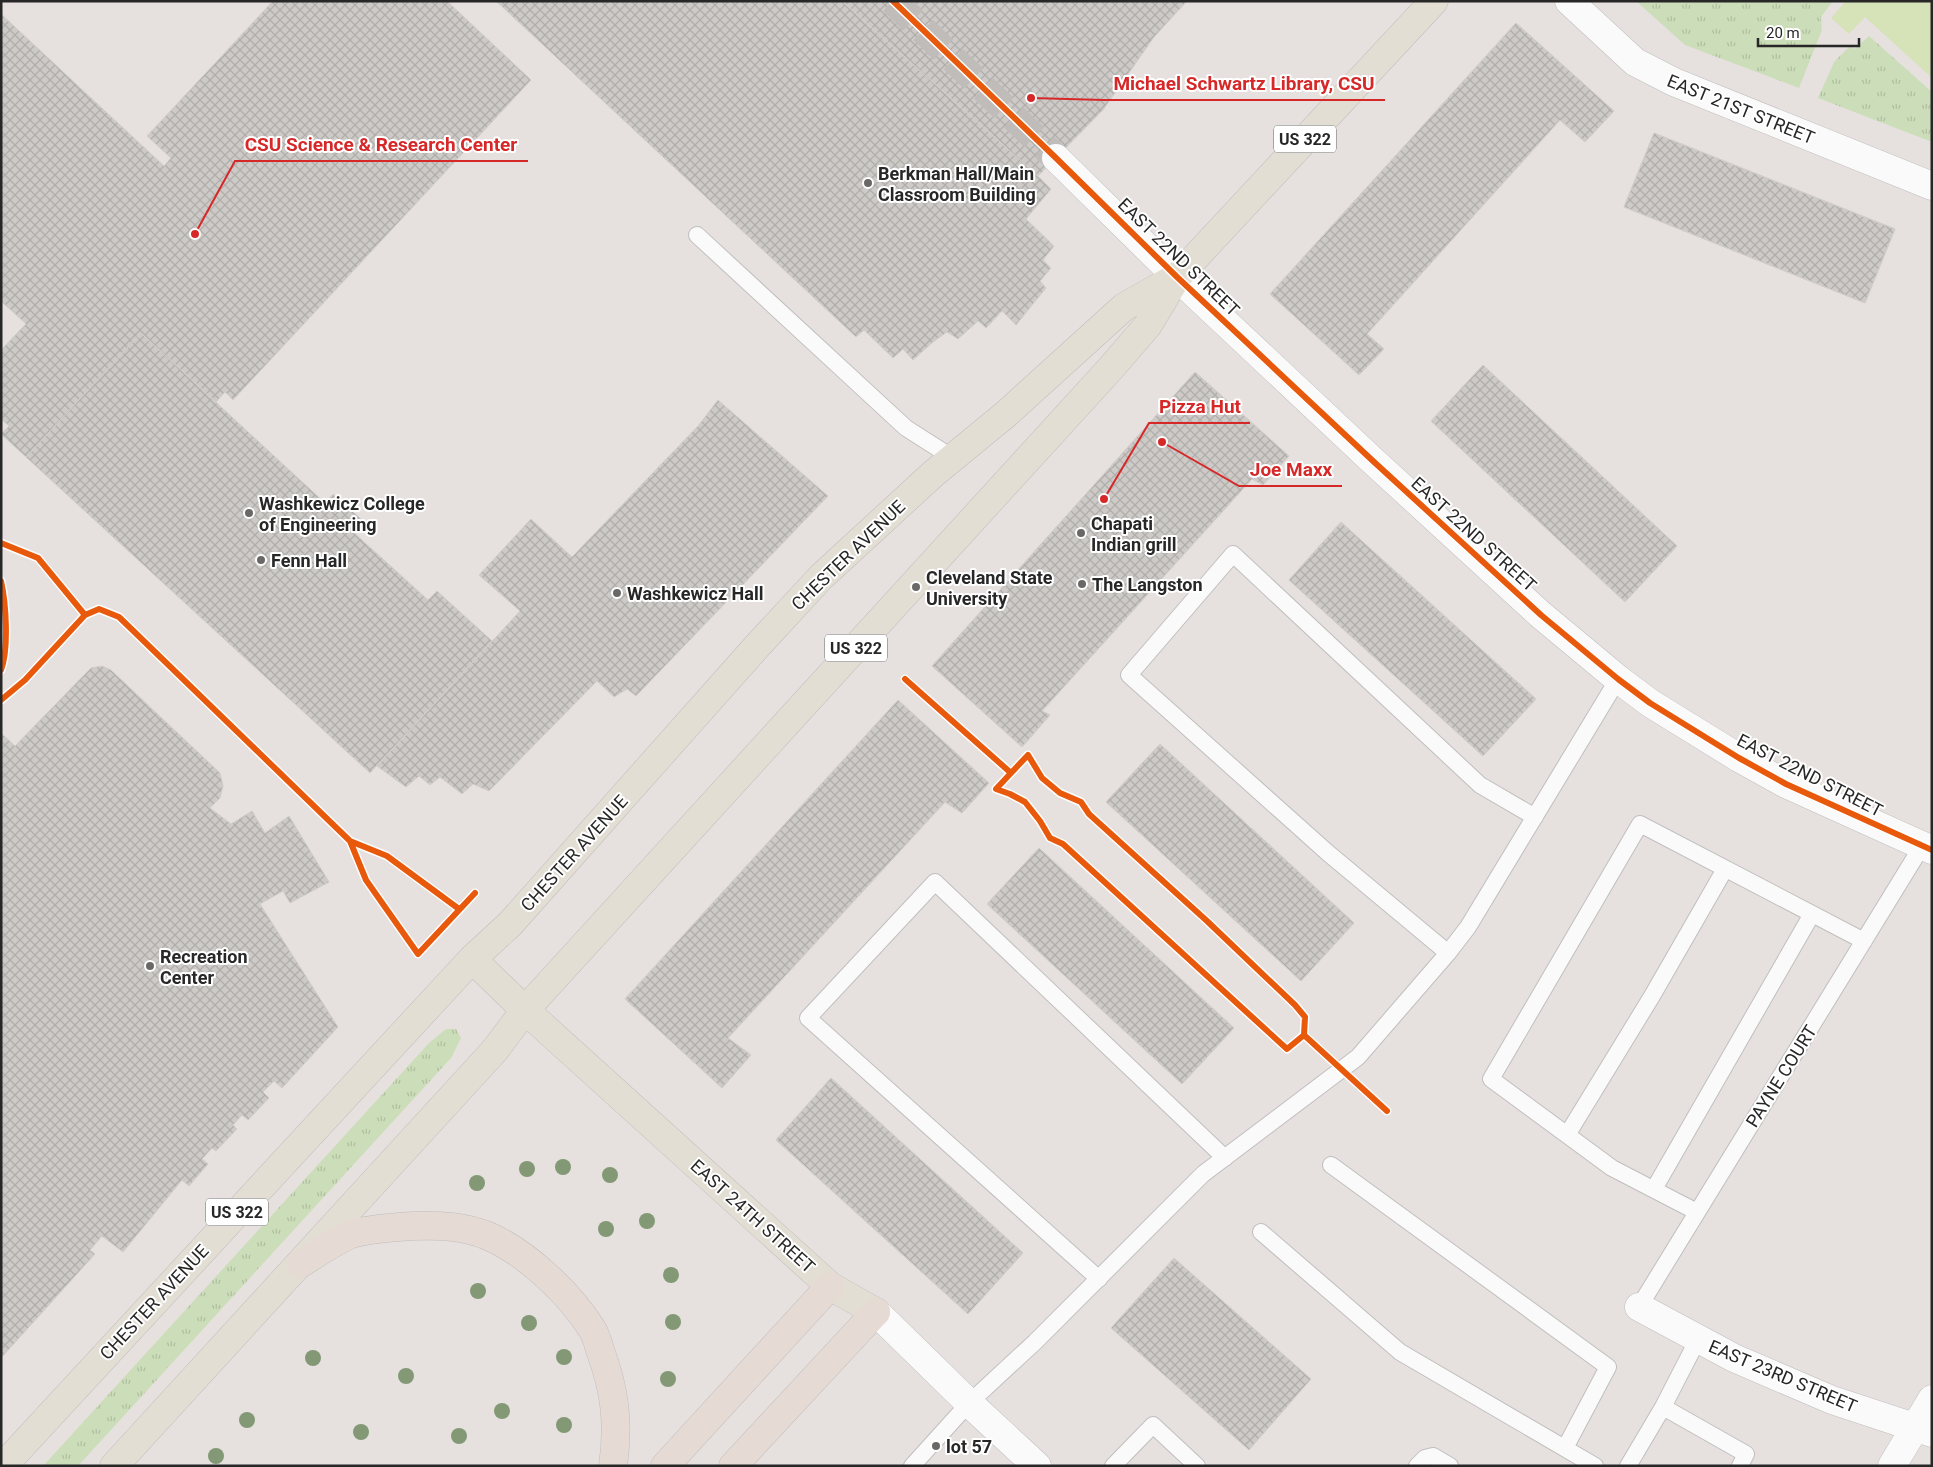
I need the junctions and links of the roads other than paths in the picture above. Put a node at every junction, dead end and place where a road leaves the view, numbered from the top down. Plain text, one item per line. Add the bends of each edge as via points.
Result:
1 (1434, 1) edge
2 (1570, 1) edge
3 (1056, 158) tunnel mouth
4 (1932, 186) edge
5 (698, 235) dead end
6 (1177, 277) junction
7 (952, 458) junction
8 (1618, 679) junction
9 (1535, 817) junction
10 (1927, 848) edge
11 (1726, 869) junction
12 (1812, 914) junction
13 (1864, 940) junction
14 (1448, 953) junction
15 (472, 958) junction
16 (525, 1010) junction
17 (1567, 1135) junction
18 (1225, 1158) junction
19 (1331, 1165) dead end
20 (1654, 1189) junction
21 (1697, 1212) junction
22 (1261, 1232) dead end
23 (300, 1264) junction
24 (1099, 1278) junction
25 (830, 1286) junction
26 (1639, 1306) joint
27 (876, 1312) junction
28 (1698, 1339) junction
29 (1932, 1399) edge
30 (969, 1403) junction
31 (1663, 1407) junction
32 (1924, 1429) edge
33 (1565, 1448) junction
34 (3, 1466) edge
35 (114, 1466) edge
36 (613, 1466) edge
37 (665, 1466) edge
38 (733, 1466) edge
39 (912, 1466) edge
40 (1037, 1466) edge
41 (1113, 1466) edge
42 (1198, 1466) edge
43 (1417, 1466) edge
44 (1450, 1466) edge
45 (1595, 1466) edge
46 (1628, 1466) edge
47 (1740, 1466) edge
48 (1892, 1466) edge

1 - 6 main road, CHESTER AVENUE / US 322
2 - 4 street, EAST 21ST STREET via 1635,62 1674,82
3 - 6 street, EAST 22ND STREET
5 - 7 lane via 906,428
6 - 7 main road, CHESTER AVENUE / US 322 via 1124,307 1006,414
6 - 8 street, EAST 22ND STREET via 1540,615
6 - 16 main road, CHESTER AVENUE / US 322 via 1148,325 1110,370
7 - 15 main road, CHESTER AVENUE / US 322 via 821,577 510,924
8 - 9 lane
8 - 10 street, EAST 22ND STREET via 1650,703 1786,784
9 - 14 lane via 1468,927
9 - 14 lane via 1480,785 1233,554 1129,675 1328,853
10 - 13 lane, PAYNE COURT
11 - 12 lane
11 - 17 lane
11 - 17 lane via 1640,824 1491,1079
12 - 13 lane
12 - 20 lane
13 - 21 lane, PAYNE COURT
14 - 18 lane via 1358,1057
15 - 16 main road, EAST 24TH STREET
15 - 34 main road, CHESTER AVENUE / US 322
16 - 23 main road, CHESTER AVENUE / US 322 via 495,1050
16 - 25 main road, EAST 24TH STREET
17 - 20 lane via 1612,1168
18 - 24 lane via 1203,1174
18 - 24 lane via 935,882 808,1018
19 - 33 lane via 1608,1367
20 - 21 lane
21 - 26 lane, PAYNE COURT
22 - 33 lane via 1400,1352
23 - 35 main road, CHESTER AVENUE / US 322
23 - 36 highway via 350,1235 394,1227 437,1225 459,1228 487,1236 514,1250 561,1290 593,1330 610,1376 615,1405
24 - 30 lane
25 - 27 main road, EAST 24TH STREET
25 - 37 highway
26 - 28 street, EAST 23RD STREET
27 - 30 street, EAST 24TH STREET
27 - 38 highway
28 - 31 lane
28 - 32 street, EAST 23RD STREET via 1832,1400
29 - 32 street
30 - 39 lane
30 - 40 street, EAST 24TH STREET
31 - 46 lane
31 - 47 lane via 1746,1454
32 - 48 street
33 - 45 lane
41 - 42 lane via 1153,1424
43 - 44 lane via 1424,1458 1433,1456

